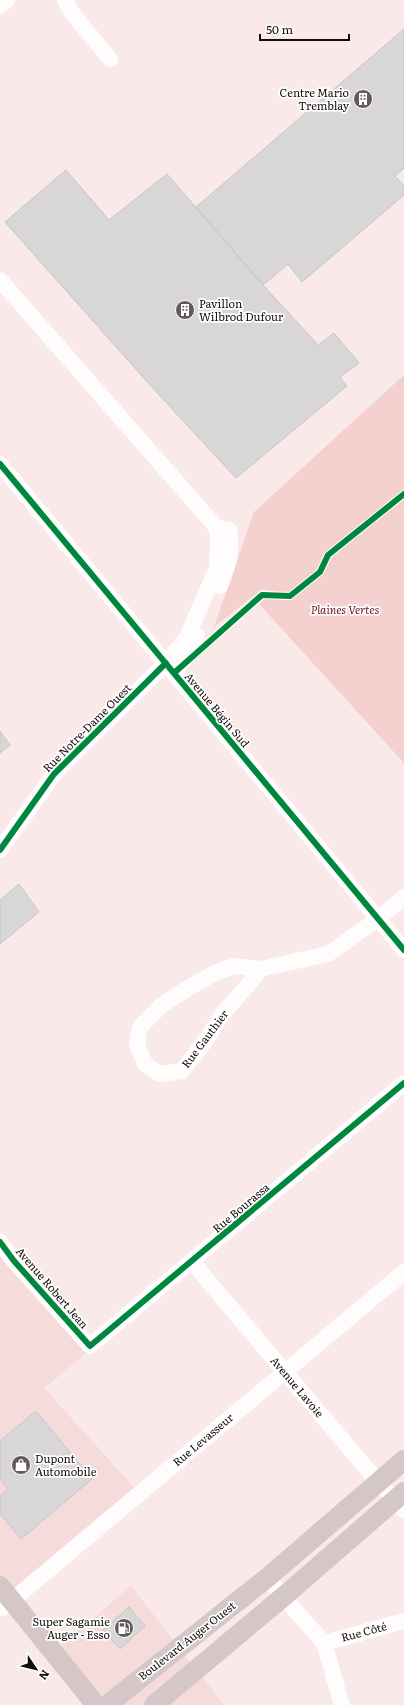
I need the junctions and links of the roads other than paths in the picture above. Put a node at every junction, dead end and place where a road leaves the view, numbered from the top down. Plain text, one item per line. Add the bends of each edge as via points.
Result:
1 (7, 0) edge
2 (65, 0) edge
3 (0, 6) edge
4 (110, 59) dead end
5 (0, 280) edge
6 (0, 464) edge
7 (170, 668) junction
8 (0, 850) edge
9 (404, 897) edge
10 (378, 920) junction
11 (404, 950) edge
12 (260, 969) junction
13 (404, 1083) edge
14 (0, 1242) edge
15 (192, 1262) junction
16 (404, 1272) edge
17 (90, 1346) joint
18 (284, 1371) junction
19 (404, 1460) edge
20 (378, 1482) junction
21 (401, 1500) edge
22 (267, 1578) junction
23 (283, 1597) junction
24 (4, 1600) edge
25 (404, 1621) edge
26 (324, 1642) junction
27 (80, 1705) edge
28 (96, 1705) edge
29 (107, 1705) edge
30 (154, 1705) edge
31 (342, 1705) edge

1 - 3 street
2 - 4 street via 72,13
5 - 7 street, Rue Notre-Dame Ouest via 217,528 229,530 232,542 230,563 186,656
6 - 7 street, Avenue Bégin Sud
7 - 8 street, Rue Notre-Dame Ouest via 54,774
7 - 10 street, Avenue Bégin Sud
9 - 10 street, Rue Gauthier
10 - 11 street, Avenue Bégin Sud
10 - 12 street, Rue Gauthier via 328,954
12 - 12 street, Rue Gauthier via 234,966 228,968 184,990 162,1005 140,1027 137,1044 145,1064 160,1074 182,1070 224,1012
13 - 15 street, Rue Bourassa
14 - 17 street, Avenue Robert Jean
15 - 17 street, Rue Bourassa
15 - 18 street, Avenue Lavoie
16 - 18 street, Rue Levasseur
18 - 20 street, Avenue Lavoie
18 - 24 street, Rue Levasseur
19 - 20 main road, Boulevard Auger Ouest
20 - 21 street, Avenue Lavoie
20 - 22 main road, Boulevard Auger Ouest
21 - 23 main road
22 - 23 street
22 - 29 main road, Boulevard Auger Ouest
23 - 26 street
23 - 30 main road
24 - 27 main road
24 - 28 main road
25 - 26 street, Rue Côté
26 - 31 street

